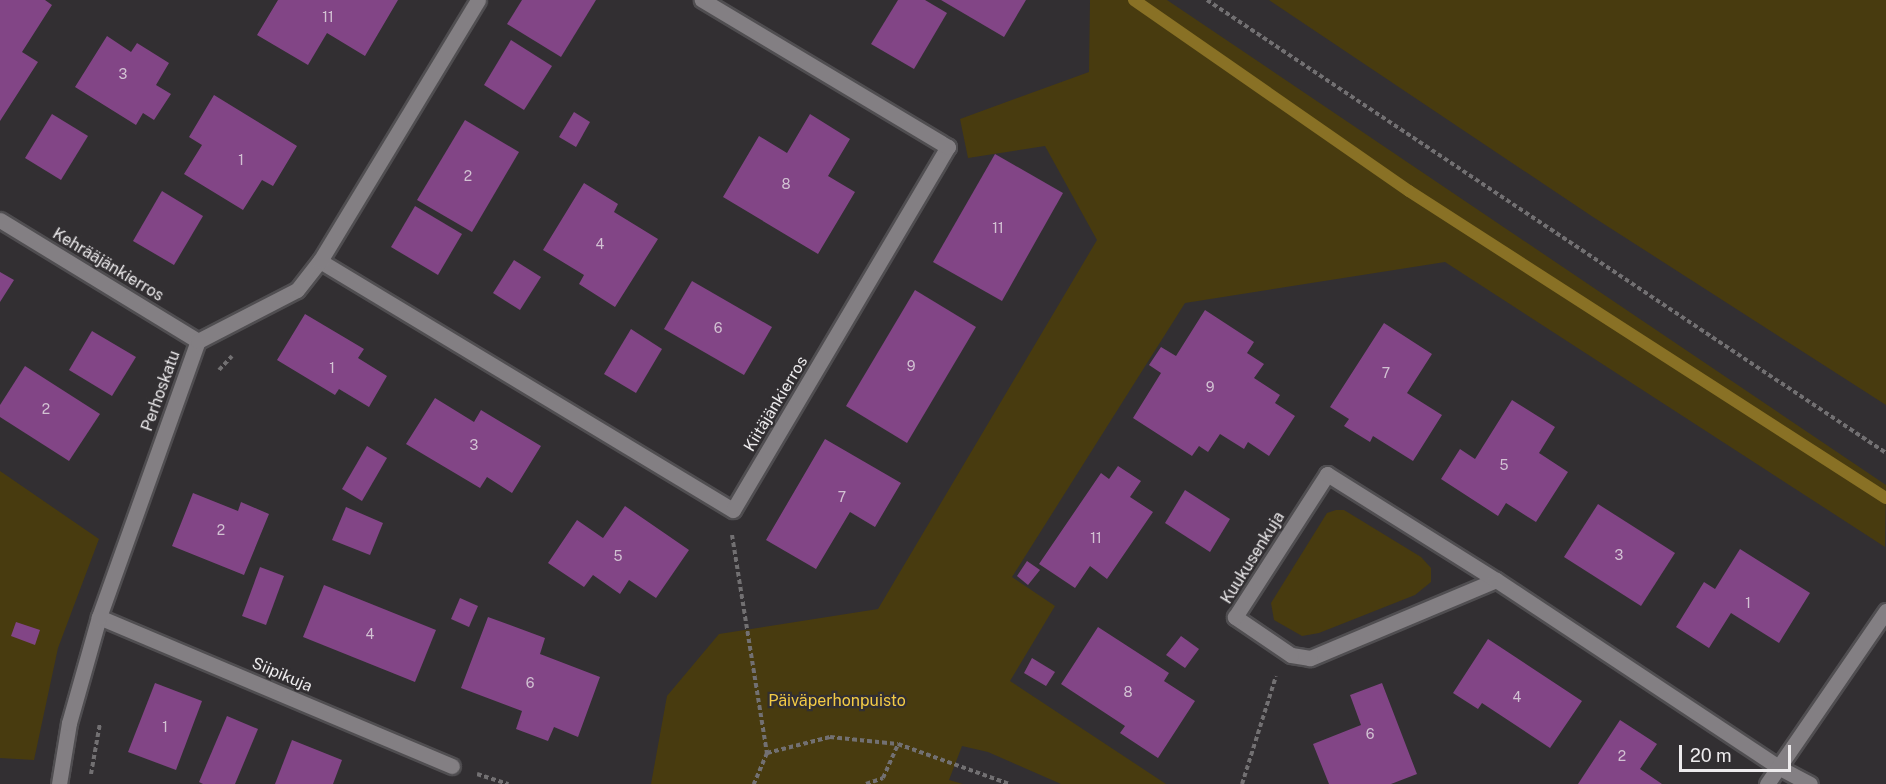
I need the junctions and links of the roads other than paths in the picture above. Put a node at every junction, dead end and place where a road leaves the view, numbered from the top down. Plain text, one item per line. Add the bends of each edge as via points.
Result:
1 (478, 0) edge
2 (702, 0) edge
3 (0, 220) edge
4 (320, 261) junction
5 (198, 341) junction
6 (1496, 580) junction
7 (1886, 611) edge
8 (99, 617) junction
9 (452, 766) dead end
10 (1778, 767) junction
11 (59, 784) edge
12 (1767, 784) edge
13 (1810, 784) edge

1 - 4 street, Perhoskatu
2 - 4 street, Kiitäjänkierros via 948,147 733,510
3 - 5 street, Kehrääjänkierros
4 - 5 street, Perhoskatu via 297,290
5 - 8 street, Perhoskatu
6 - 6 street, Kuukusenkuja via 1310,658 1291,655 1235,617 1327,474
6 - 10 street, Kuukusenkuja
7 - 10 street
8 - 9 street, Siipikuja
8 - 11 street, Perhoskatu via 69,723
10 - 12 street
10 - 13 street, Kuukusenkuja

